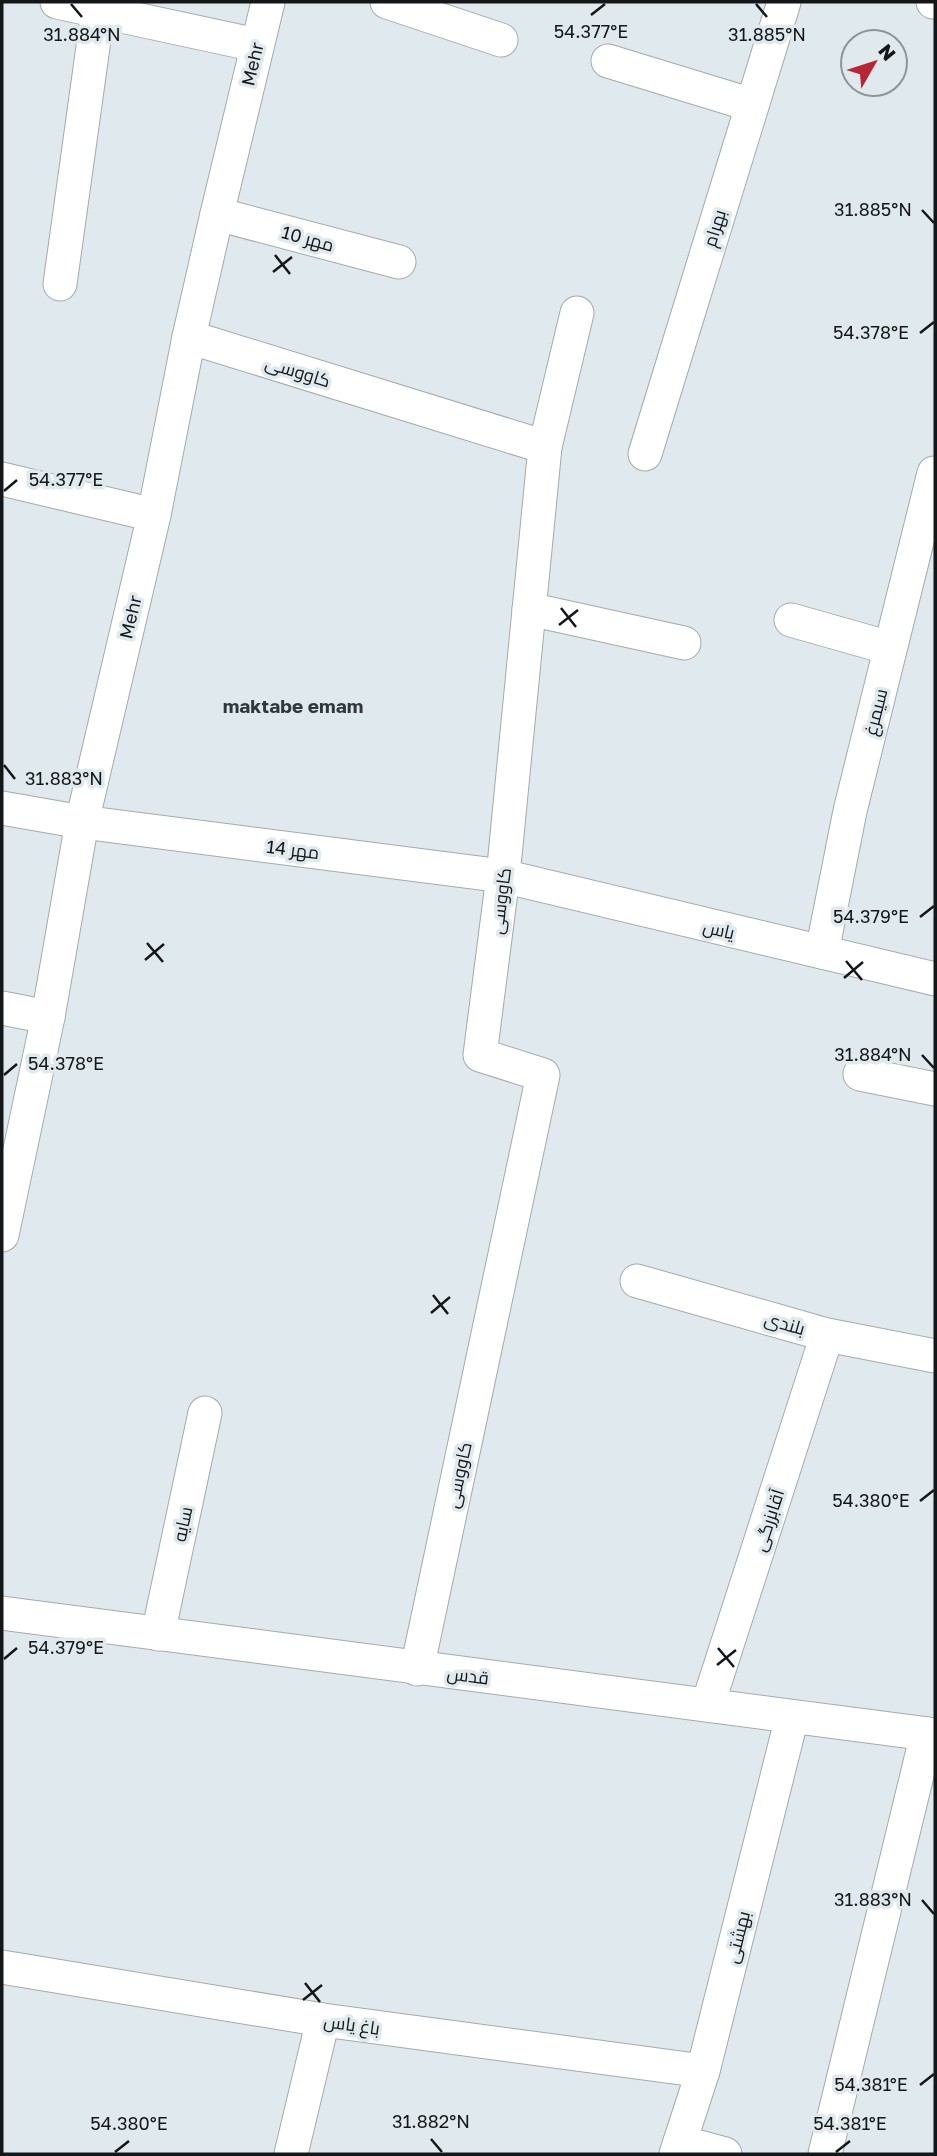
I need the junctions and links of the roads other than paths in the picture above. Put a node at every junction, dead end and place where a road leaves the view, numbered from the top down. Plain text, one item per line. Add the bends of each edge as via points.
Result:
1 (57, 2) edge
2 (268, 2) edge
3 (387, 2) edge
4 (784, 2) edge
5 (98, 11) junction
6 (501, 40) dead end
7 (256, 45) junction
8 (608, 61) dead end
9 (752, 105) junction
10 (217, 214) junction
11 (398, 262) dead end
12 (60, 284) dead end
13 (577, 313) dead end
14 (189, 337) junction
15 (545, 447) junction
16 (645, 454) dead end
17 (934, 473) edge
18 (2, 479) edge
19 (154, 515) junction
20 (529, 609) junction
21 (791, 620) dead end
22 (684, 643) dead end
23 (890, 648) junction
24 (2, 808) edge
25 (82, 822) junction
26 (503, 876) junction
27 (822, 952) junction
28 (935, 979) edge
29 (2, 1007) edge
30 (48, 1017) junction
31 (860, 1073) dead end
32 (935, 1089) edge
33 (2, 1235) edge
34 (637, 1281) dead end
35 (827, 1335) junction
36 (935, 1356) edge
37 (205, 1413) dead end
38 (2, 1613) edge
39 (158, 1634) junction
40 (417, 1669) junction
41 (708, 1704) junction
42 (792, 1717) junction
43 (931, 1735) edge
44 (2, 1967) edge
45 (323, 2020) junction
46 (703, 2071) junction
47 (678, 2148) edge
48 (291, 2154) edge
49 (725, 2154) edge
50 (825, 2154) edge

1 - 5 street
2 - 7 street, Mehr
3 - 6 street
4 - 9 street, بهرام
5 - 7 street
5 - 12 street
7 - 10 street, Mehr
8 - 9 street
9 - 16 street, بهرام
10 - 11 street, مهر 10
10 - 14 street, Mehr
13 - 15 street
14 - 15 street, کاووسی
14 - 19 street, Mehr
15 - 20 street, کاووسی
17 - 23 street, سیمرغ
18 - 19 street
19 - 25 street, Mehr
20 - 22 street
20 - 26 street, کاووسی
21 - 23 street
23 - 27 street, سیمرغ
24 - 25 street, مهر 14
25 - 26 street, مهر 14
25 - 30 street, Mehr
26 - 27 street, یاس
26 - 40 street, کاووسی via 480,1055 543,1075
27 - 28 street, یاس
29 - 30 street
30 - 33 street, Mehr
31 - 32 street
34 - 35 street, بلندی
35 - 36 street, بلندی
35 - 41 street, آقابزرگی
37 - 39 street, سایه
38 - 39 street, قدس
39 - 40 street, قدس
40 - 41 street, قدس
41 - 42 street, قدس
42 - 43 street, قدس
42 - 46 street, بهشتی
43 - 50 street
44 - 45 street, باغ یاس
45 - 46 street, باغ یاس
45 - 48 street
46 - 47 street, بهشتی
47 - 49 street

